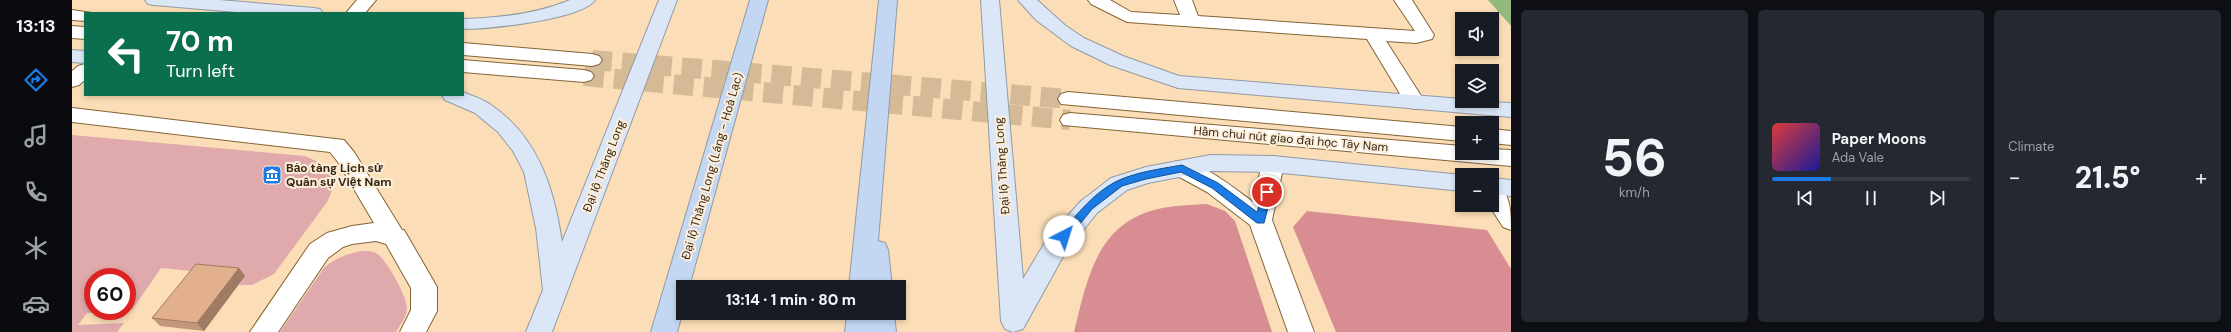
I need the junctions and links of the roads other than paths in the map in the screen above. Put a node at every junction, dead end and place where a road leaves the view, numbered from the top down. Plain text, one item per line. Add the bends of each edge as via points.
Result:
1 (154, 0) edge
2 (367, 0) edge
3 (586, 0) edge
4 (668, 0) edge
5 (759, 0) edge
6 (888, 0) edge
7 (892, 0) edge
8 (990, 0) edge
9 (1027, 0) edge
10 (1097, 0) edge
11 (1183, 0) edge
12 (1403, 0) edge
13 (302, 12) edge
14 (355, 12) edge
15 (72, 15) edge
16 (84, 16) edge
17 (1191, 21) junction
18 (464, 24) edge
19 (72, 32) edge
20 (84, 33) edge
21 (885, 34) junction
22 (1373, 34) junction
23 (464, 49) edge
24 (72, 56) edge
25 (84, 57) edge
26 (464, 66) edge
27 (84, 71) edge
28 (72, 81) edge
29 (454, 96) edge
30 (1415, 102) junction
31 (1511, 110) edge
32 (72, 115) edge
33 (1455, 134) edge
34 (1499, 137) edge
35 (1511, 138) edge
36 (1455, 152) edge
37 (1499, 157) edge
38 (1511, 158) edge
39 (1273, 164) junction
40 (1182, 168) junction
41 (1455, 182) edge
42 (1499, 187) edge
43 (1511, 188) edge
44 (871, 195) junction
45 (1499, 202) edge
46 (1260, 220) junction
47 (1511, 221) edge
48 (396, 237) junction
49 (863, 280) edge
50 (878, 280) edge
51 (556, 292) junction
52 (859, 320) edge
53 (882, 320) edge
54 (1014, 325) edge
55 (665, 330) edge
56 (263, 332) edge
57 (413, 332) edge
58 (539, 332) edge
59 (858, 332) edge
60 (883, 332) edge
61 (1301, 332) edge

1 - 13 main road
2 - 14 street
3 - 18 main road via 534,17
4 - 51 main road, Đại lộ Thăng Long
5 - 55 highway, Đại lộ Thăng Long (Láng - Hoà Lạc)
6 - 21 highway
7 - 21 highway
8 - 54 main road, Đại lộ Thăng Long
9 - 30 main road via 1035,10 1096,53 1138,70 1178,82
10 - 17 street via 1127,16
11 - 17 street
12 - 22 street via 1425,36
15 - 16 street
17 - 22 street
19 - 20 street
21 - 44 highway
22 - 30 street
23 - 26 street via 588,68
24 - 25 main road
27 - 28 street
29 - 51 main road via 487,111 506,126 523,146 538,177 547,212
30 - 31 main road
32 - 48 street via 336,145
33 - 36 street, Hầm chui nút giao đại học Tây Nam via 1069,109
34 - 35 street
37 - 38 street, Hầm chui nút giao đại học Tây Nam
39 - 40 main road via 1210,162
39 - 41 main road
39 - 46 street
40 - 46 street via 1215,186
40 - 54 main road via 1146,175 1119,184 1089,207 1056,246
42 - 43 main road
44 - 49 highway
44 - 50 highway
45 - 47 street
46 - 61 street
48 - 56 street via 376,232 352,235 335,240 318,251
48 - 57 street via 424,287 424,312
51 - 58 main road, Đại lộ Thăng Long
52 - 59 highway
53 - 60 highway

